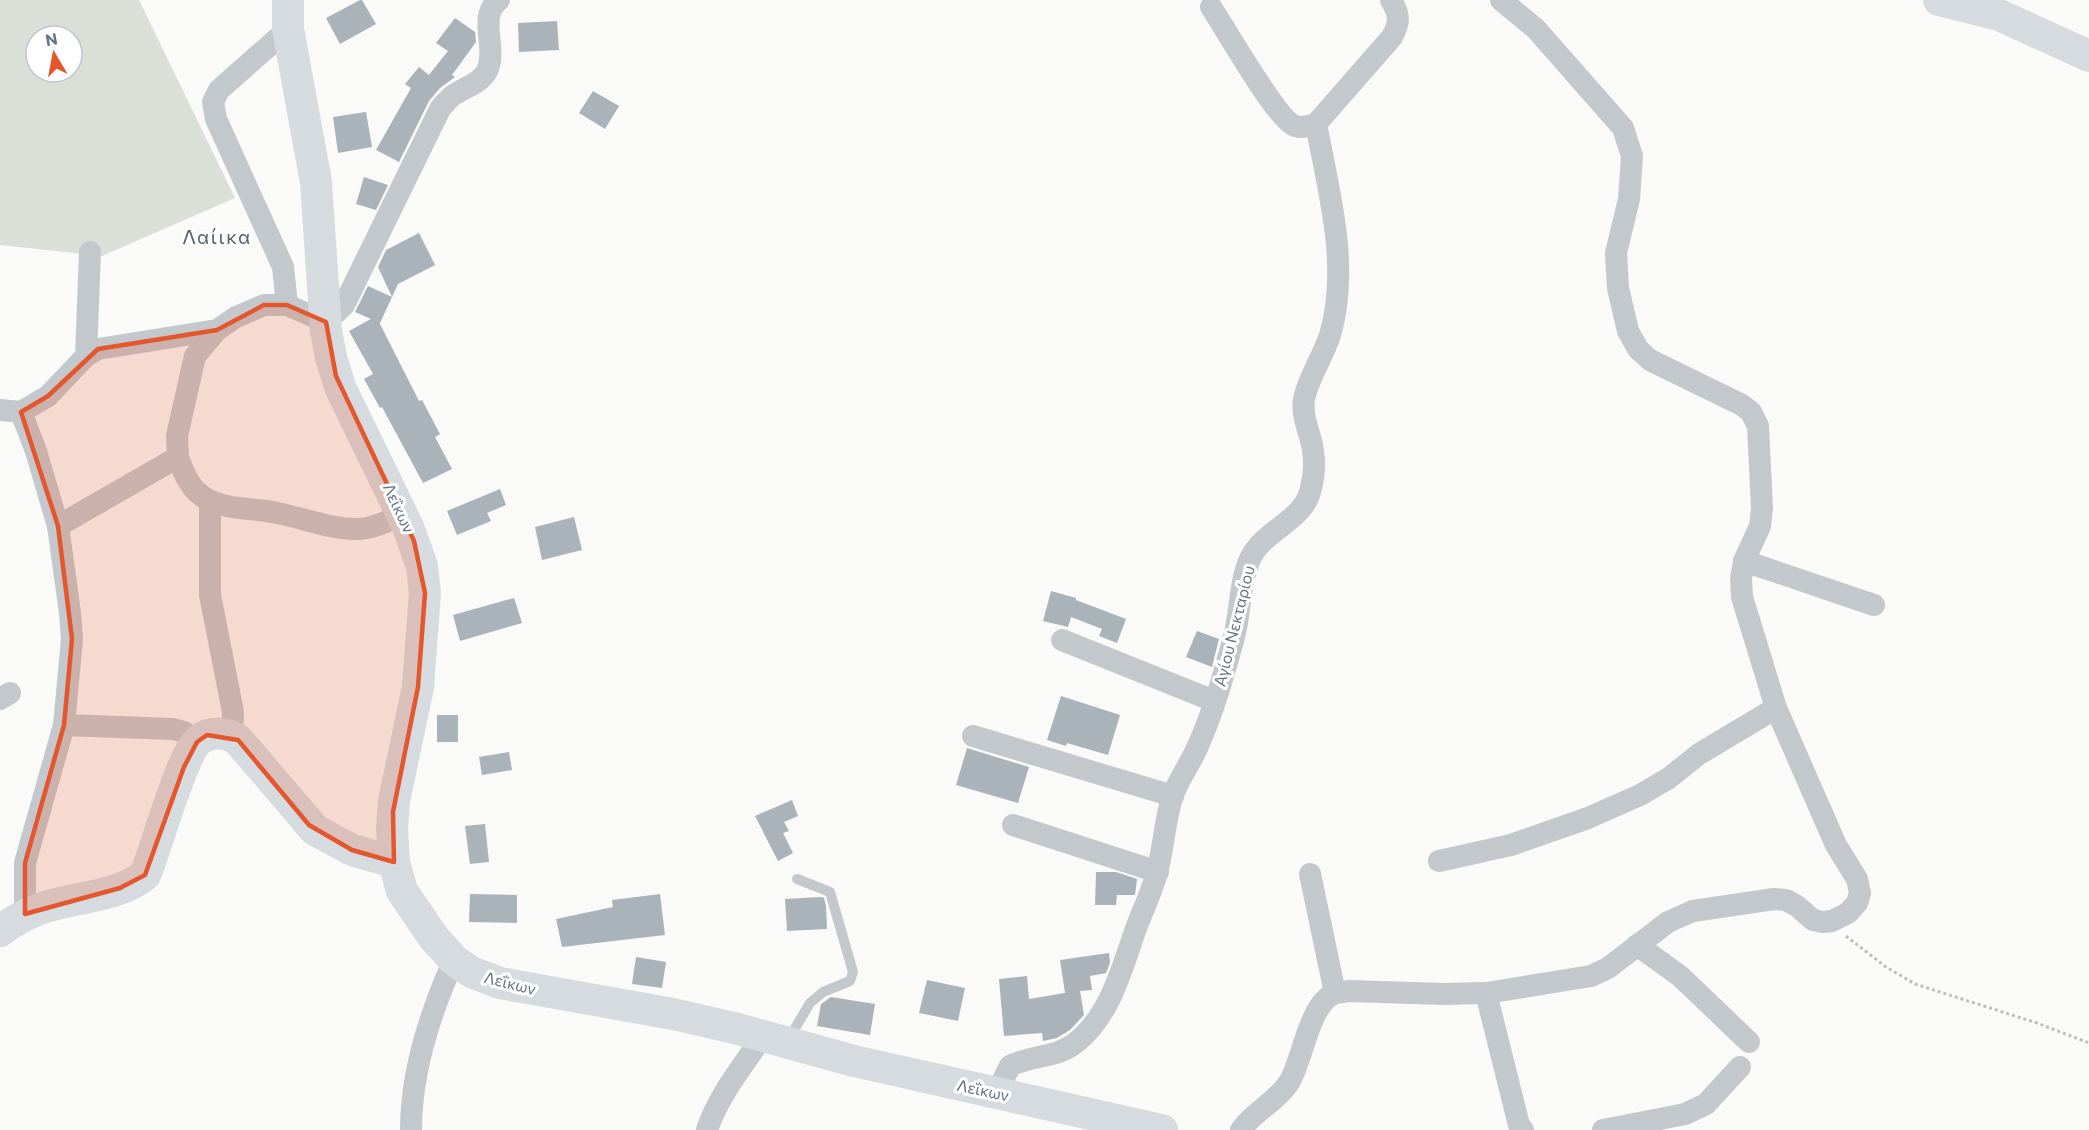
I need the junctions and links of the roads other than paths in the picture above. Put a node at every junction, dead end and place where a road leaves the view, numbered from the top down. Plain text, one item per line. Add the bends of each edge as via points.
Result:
1 (499, 0) edge
2 (1391, 0) edge
3 (1501, 0) edge
4 (1939, 0) edge
5 (1211, 7) dead end
6 (2001, 8) edge
7 (288, 14) edge
8 (2089, 56) edge
9 (1316, 124) junction
10 (90, 252) dead end
11 (287, 305) junction
12 (326, 322) junction
13 (217, 330) junction
14 (86, 356) junction
15 (10, 411) edge
16 (178, 457) junction
17 (210, 501) junction
18 (402, 514) junction
19 (58, 526) junction
20 (1744, 561) junction
21 (1874, 605) dead end
22 (1062, 640) dead end
23 (1214, 701) junction
24 (1776, 708) junction
25 (64, 725) junction
26 (232, 736) junction
27 (973, 736) dead end
28 (197, 742) junction
29 (1173, 796) junction
30 (1013, 825) dead end
31 (1439, 861) dead end
32 (394, 862) junction
33 (1158, 872) junction
34 (1310, 874) dead end
35 (797, 879) dead end
36 (13, 923) edge
37 (1637, 945) junction
38 (454, 960) junction
39 (1335, 993) junction
40 (1485, 993) junction
41 (775, 1040) junction
42 (1749, 1042) dead end
43 (1740, 1067) dead end
44 (1001, 1093) junction
45 (411, 1130) edge
46 (707, 1130) edge
47 (1162, 1130) edge
48 (1241, 1130) edge
49 (1523, 1130) edge
50 (1603, 1130) edge

1 - 12 street via 492,5 489,19 488,69 479,81 454,94 440,109 344,305
2 - 9 street via 1399,13 1399,25 1392,37
3 - 20 street via 1536,29 1623,129 1632,156 1629,199 1616,253 1618,288 1638,349 1650,360 1742,405 1758,426 1762,508 1760,526
4 - 6 street
5 - 9 street via 1286,120 1298,127
6 - 8 street
7 - 11 street via 219,90 213,102 216,120 283,267
7 - 12 street, Λεΐκων via 316,183
9 - 23 street, Αγίου Νεκταρίου via 1333,214 1338,274 1329,335 1304,401 1313,450 1311,492 1300,512 1264,539 1251,558 1242,586 1235,634
10 - 14 street
11 - 12 street
11 - 13 street via 264,305
12 - 18 street, Λεΐκων via 339,382
13 - 14 street via 98,349
13 - 16 street via 195,356 177,436
14 - 15 street via 48,396
15 - 19 street via 36,451
16 - 17 street via 185,477
16 - 19 street
17 - 18 street via 340,528 374,527
17 - 26 street via 210,595 233,712
18 - 32 street, Λεΐκων via 418,553 426,593 418,687 393,812
19 - 25 street via 72,639
20 - 21 street
20 - 24 street via 1742,597
22 - 23 street
23 - 29 street, Αγίου Νεκταρίου via 1198,747
24 - 31 street via 1640,795 1511,845
24 - 37 street via 1836,845 1857,879 1857,903 1848,913 1823,922 1813,920 1786,900 1693,911 1668,922
25 - 28 street via 173,729
25 - 36 street
26 - 28 street via 213,734
26 - 32 street via 315,830 352,850
27 - 29 street
28 - 36 street via 184,767 145,875 135,883 44,908
29 - 33 street, Αγίου Νεκταρίου
30 - 33 street
32 - 38 street, Λεΐκων via 402,891
33 - 44 street, Αγίου Νεκταρίου via 1101,1015 1070,1047 1010,1066
34 - 39 street
35 - 41 lane via 830,891 853,972 850,981 822,992 810,1002
37 - 40 street via 1591,976
37 - 42 street via 1680,976
38 - 41 street, Λεΐκων via 477,975 500,983 673,1014
38 - 45 street via 419,1062
39 - 40 street
39 - 48 street via 1324,1000 1318,1011 1290,1083
40 - 49 street
41 - 44 street, Λεΐκων
41 - 46 street via 723,1096
43 - 50 street via 1706,1104 1685,1114
44 - 47 street, Λεΐκων

